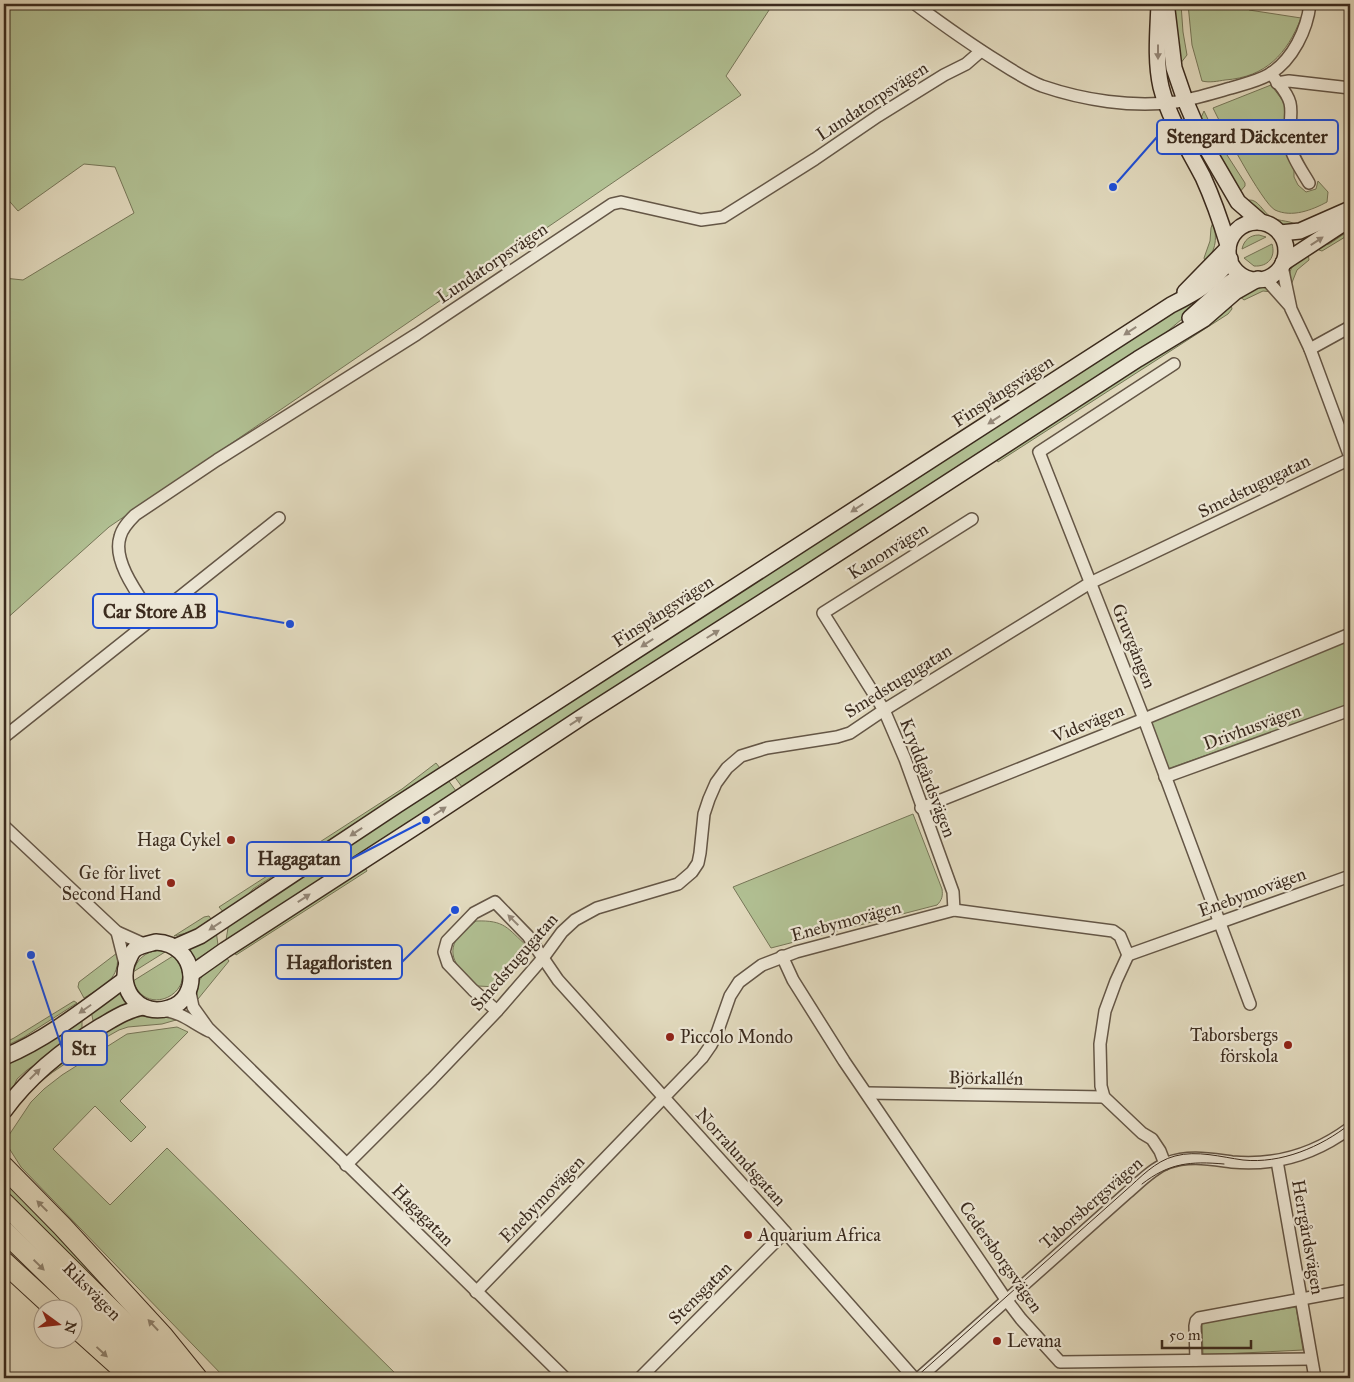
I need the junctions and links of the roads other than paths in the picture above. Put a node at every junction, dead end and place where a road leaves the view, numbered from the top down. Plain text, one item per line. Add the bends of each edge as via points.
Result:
1 (915, 4) edge
2 (1159, 4) edge
3 (1167, 4) edge
4 (1310, 4) edge
5 (981, 51) junction
6 (1274, 78) junction
7 (1350, 88) edge
8 (1185, 100) junction
9 (1166, 103) junction
10 (1310, 183) dead end
11 (1350, 209) edge
12 (1350, 219) edge
13 (1261, 222) junction
14 (1280, 233) junction
15 (1230, 246) junction
16 (1283, 264) junction
17 (1255, 278) junction
18 (1291, 308) junction
19 (1350, 327) edge
20 (1310, 349) junction
21 (1174, 364) dead end
22 (1350, 458) edge
23 (279, 518) dead end
24 (972, 519) dead end
25 (1090, 583) junction
26 (823, 613) joint
27 (153, 617) junction
28 (1350, 634) edge
29 (884, 710) junction
30 (1350, 710) edge
31 (1144, 719) junction
32 (4, 737) edge
33 (1165, 777) junction
34 (921, 808) junction
35 (4, 826) edge
36 (1350, 876) edge
37 (954, 910) junction
38 (1220, 922) junction
39 (117, 932) junction
40 (146, 944) junction
41 (175, 947) junction
42 (1128, 955) junction
43 (782, 956) junction
44 (543, 958) junction
45 (125, 974) junction
46 (190, 981) junction
47 (1250, 1004) dead end
48 (149, 1008) junction
49 (497, 1011) junction
50 (215, 1034) junction
51 (4, 1057) edge
52 (867, 1093) junction
53 (663, 1097) junction
54 (1104, 1097) junction
55 (4, 1111) edge
56 (1350, 1128) edge
57 (1277, 1161) junction
58 (1166, 1164) junction
59 (346, 1165) junction
60 (4, 1167) edge
61 (4, 1203) edge
62 (4, 1231) edge
63 (786, 1232) junction
64 (4, 1262) edge
65 (1350, 1290) edge
66 (476, 1292) junction
67 (1301, 1299) junction
68 (45, 1300) edge
69 (1007, 1300) junction
70 (82, 1333) edge
71 (1311, 1359) junction
72 (1196, 1360) junction
73 (132, 1378) edge
74 (155, 1378) edge
75 (180, 1378) edge
76 (197, 1378) edge
77 (564, 1378) edge
78 (640, 1378) edge
79 (914, 1378) edge
80 (919, 1378) edge
81 (1315, 1378) edge

1 - 5 street
2 -> 9 main road via 1158,70
3 - 8 main road via 1174,68
4 - 6 street via 1308,19 1298,42
5 - 9 street via 1041,85 1089,99
5 - 27 street, Lundatorpsvägen via 966,64 878,116 723,216 701,220 620,202 612,204 135,515 120,536 117,550 120,562
6 - 7 street
6 - 8 street
6 - 10 street via 1290,102 1291,152
8 - 9 street
8 - 13 main road via 1203,142 1229,188 1238,202
9 - 15 main road via 1204,180 1227,210
11 - 14 main road via 1300,231
16 -> 12 main road
13 - 14 main road
13 - 15 main road, Finspångsvägen via 1249,224
14 - 16 main road via 1286,248
15 - 17 main road via 1237,271
15 -> 41 main road, Finspångsvägen via 1222,272 1206,286 1171,305 200,936
16 - 17 main road via 1272,276
16 - 18 street
17 - 18 street
46 -> 17 main road via 225,950 1153,350 1227,285
18 - 20 street
19 - 20 street
20 - 22 street
21 - 25 street, Gruvgången via 1040,452
22 - 25 street, Smedstugugatan
23 - 27 street
24 - 26 street, Kanonvägen
25 - 29 street, Smedstugugatan
25 - 31 street, Gruvgången
26 - 29 street, Kryddgårdsvägen
27 - 32 street
28 - 31 street, Videvägen
29 - 34 street, Kryddgårdsvägen
29 - 44 street, Smedstugugatan via 850,733 741,756 727,768 708,799 698,863 692,872 678,884 597,908 575,920
30 - 33 street, Drivhusvägen
31 - 33 street, Gruvgången
31 - 34 street, Videvägen
33 - 38 street, Gruvgången
34 - 37 street, Kryddgårdsvägen via 953,892
35 - 39 street
36 - 38 street, Enebymovägen
37 - 42 street, Enebymovägen via 1113,931 1120,936
37 - 43 street, Enebymovägen
38 - 42 street, Enebymovägen
38 - 47 street, Gruvgången
39 - 40 street
39 - 45 street
40 - 41 main road via 164,943
40 - 45 main road via 135,949
41 - 46 main road via 190,966
42 - 54 street via 1104,1019 1100,1044
43 - 52 street, Cedersborgsvägen via 793,980
43 - 53 street, Enebymovägen via 762,964 739,982 730,996 711,1045
44 - 49 street, Smedstugugatan
44 -> 49 street, Norralundsgatan via 528,936 495,902 474,913 448,941 444,952 448,964
44 - 53 street, Norralundsgatan via 558,980
45 - 48 main road via 125,986 134,1001
45 -> 51 main road via 86,1009
46 - 48 main road via 183,999 174,1006 168,1009
46 - 50 street, Hagagatan via 193,1007
48 - 50 street, Hagagatan via 175,1012
55 -> 48 main road via 46,1063 129,1010
49 - 59 street, Smedstugugatan
50 - 59 street, Hagagatan
52 - 54 street, Björkallén
52 - 69 street, Cedersborgsvägen
53 - 63 street, Norralundsgatan
53 - 66 street, Enebymovägen
54 - 58 street via 1152,1139
56 - 57 street, Taborsbergsvägen via 1311,1151
57 - 58 street, Taborsbergsvägen via 1247,1163 1195,1158
57 - 67 street, Herrgårdsvägen
58 - 69 street, Taborsbergsvägen via 1145,1177
59 - 66 street, Hagagatan
76 -> 60 highway via 62,1226
61 - 75 highway, Riksvägen
62 -> 74 highway, Riksvägen
63 - 78 street, Stensgatan
63 - 79 street, Norralundsgatan
64 - 68 highway
65 - 67 street
66 - 77 street, Hagagatan
67 - 71 street, Herrgårdsvägen
67 - 72 street via 1199,1318 1195,1326
69 - 72 street, Cedersborgsvägen via 1060,1362
69 - 80 street, Taborsbergsvägen
70 -> 73 highway
71 - 72 street, Cedersborgsvägen
71 - 81 street, Herrgårdsvägen

